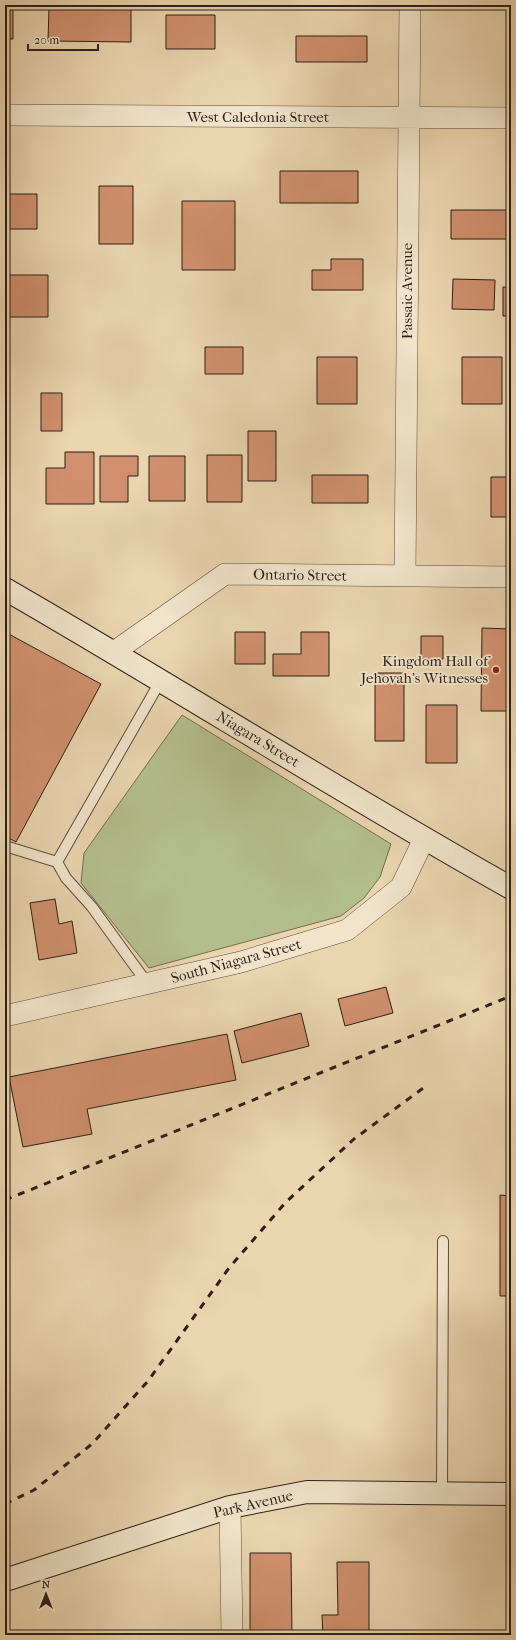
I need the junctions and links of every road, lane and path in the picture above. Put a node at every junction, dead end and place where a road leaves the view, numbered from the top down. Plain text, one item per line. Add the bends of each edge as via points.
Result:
1 (410, 5) edge
2 (5, 115) edge
3 (409, 118) junction
4 (511, 118) edge
5 (405, 576) junction
6 (511, 577) edge
7 (5, 589) edge
8 (114, 652) junction
9 (161, 680) junction
10 (424, 839) junction
11 (5, 846) edge
12 (57, 862) junction
13 (511, 888) edge
14 (147, 983) junction
15 (5, 1016) edge
16 (443, 1242) dead end
17 (442, 1494) junction
18 (511, 1494) edge
19 (230, 1507) junction
20 (5, 1580) edge
21 (232, 1635) edge

1 - 3 street, Passaic Avenue
2 - 3 street, West Caledonia Street
3 - 4 street, West Caledonia Street
3 - 5 street, Passaic Avenue
5 - 6 street, Ontario Street
5 - 8 street, Ontario Street via 225,574
7 - 8 street, Niagara Street
8 - 9 street, Niagara Street
9 - 10 street, Niagara Street
9 - 12 lane
10 - 13 street, Niagara Street
10 - 14 street, South Niagara Street via 401,887 347,930 241,962
11 - 12 lane
12 - 14 lane via 66,878 92,907
14 - 15 street, South Niagara Street
16 - 17 lane
17 - 18 street, Park Avenue
17 - 19 street, Park Avenue via 307,1492
19 - 20 street, Park Avenue
19 - 21 street

